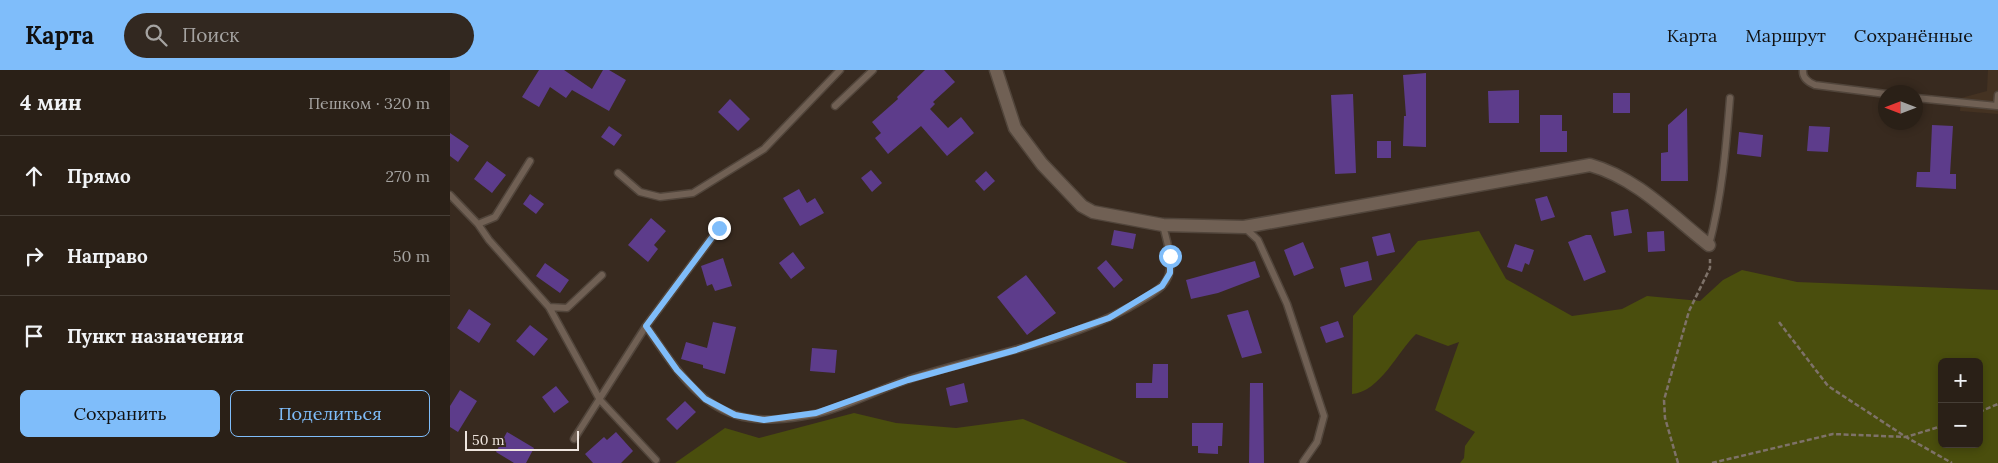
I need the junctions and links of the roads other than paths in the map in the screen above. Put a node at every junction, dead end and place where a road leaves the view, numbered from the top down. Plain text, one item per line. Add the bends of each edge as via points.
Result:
1 (840, 70) edge
2 (873, 70) edge
3 (996, 70) edge
4 (1803, 70) edge
5 (1878, 93) edge
6 (1998, 95) edge
7 (1730, 98) dead end
8 (1923, 99) edge
9 (835, 106) dead end
10 (530, 161) dead end
11 (618, 173) dead end
12 (450, 196) edge
13 (478, 224) junction
14 (1163, 225) junction
15 (1244, 227) junction
16 (719, 228) dead end
17 (1709, 245) joint
18 (602, 275) dead end
19 (549, 307) junction
20 (646, 326) junction
21 (600, 400) junction
22 (574, 439) dead end
23 (656, 460) dead end
24 (1303, 462) edge

1 - 11 lane via 764,149 693,192 660,197 640,192
2 - 9 lane
3 - 14 street via 1015,128 1042,164 1082,206 1093,212
4 - 5 lane via 1808,82 1815,86
6 - 8 lane via 1997,106
7 - 17 lane via 1725,166
10 - 13 lane via 494,217
12 - 13 lane
13 - 19 lane
14 - 15 street
14 - 20 lane via 1170,273 1162,286 1109,318 1016,350 908,380 816,413 764,420 735,415 705,399 677,370
15 - 17 street via 1590,165 1606,169 1643,190
15 - 24 lane via 1258,240 1286,304 1324,416 1317,442
16 - 20 lane
18 - 19 lane via 567,308
19 - 21 lane
20 - 21 lane
21 - 22 lane
21 - 23 lane

